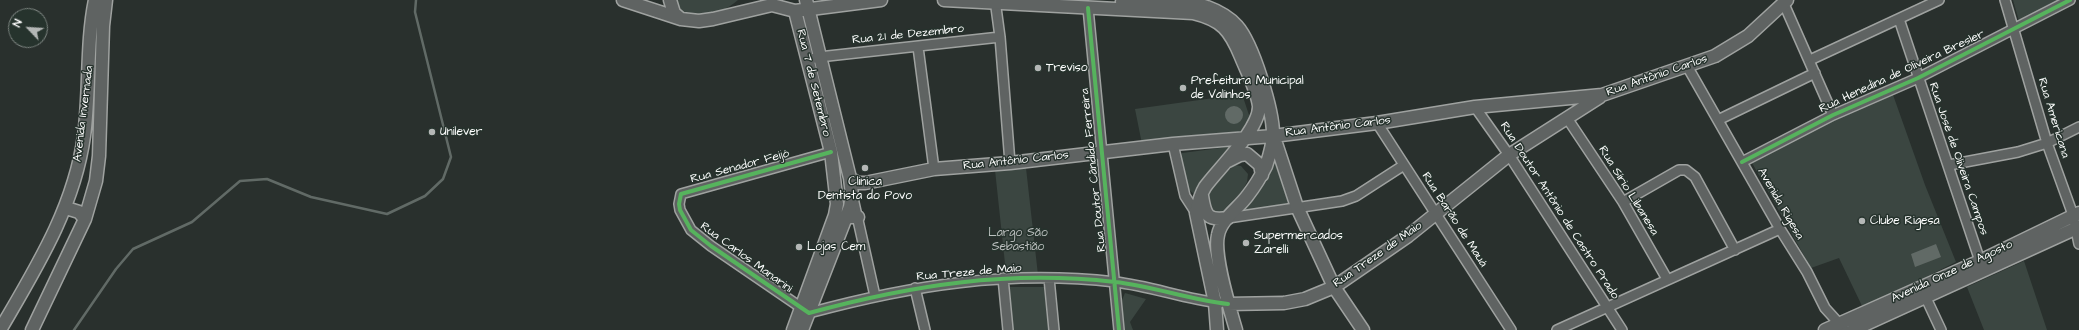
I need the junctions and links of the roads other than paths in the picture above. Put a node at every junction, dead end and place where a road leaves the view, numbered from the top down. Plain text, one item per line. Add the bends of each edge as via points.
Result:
1 (95, 0) edge
2 (106, 0) edge
3 (623, 0) edge
4 (670, 0) edge
5 (881, 0) edge
6 (944, 0) edge
7 (1939, 0) edge
8 (2005, 0) edge
9 (2070, 0) edge
10 (995, 1) edge
11 (643, 2) edge
12 (1786, 2) edge
13 (1088, 4) edge
14 (807, 5) edge
15 (794, 11) junction
16 (681, 19) junction
17 (1899, 19) junction
18 (2014, 29) junction
19 (1000, 37) junction
20 (918, 47) junction
21 (819, 57) junction
22 (807, 60) junction
23 (1810, 60) junction
24 (1688, 66) junction
25 (1815, 73) junction
26 (1918, 78) junction
27 (1602, 95) junction
28 (1560, 99) junction
29 (1475, 107) junction
30 (1833, 115) junction
31 (1564, 120) junction
32 (1718, 120) junction
33 (1377, 123) junction
34 (85, 124) junction
35 (2079, 127) edge
36 (1273, 136) junction
37 (1244, 139) junction
38 (2047, 143) junction
39 (1173, 144) junction
40 (831, 152) junction
41 (1103, 152) junction
42 (1509, 155) junction
43 (1227, 162) junction
44 (1742, 162) junction
45 (1010, 163) junction
46 (1404, 165) junction
47 (1949, 165) junction
48 (934, 169) junction
49 (97, 172) junction
50 (1262, 175) junction
51 (850, 178) junction
52 (864, 183) junction
53 (1201, 194) junction
54 (852, 195) junction
55 (1623, 202) junction
56 (836, 204) junction
57 (1297, 207) junction
58 (66, 208) junction
59 (1196, 212) junction
60 (1436, 212) junction
61 (2076, 214) edge
62 (858, 217) junction
63 (1228, 218) junction
64 (85, 219) junction
65 (684, 219) joint
66 (844, 220) junction
67 (2077, 228) edge
68 (1780, 229) junction
69 (2079, 244) edge
70 (1735, 250) junction
71 (1980, 261) junction
72 (1003, 278) junction
73 (1049, 278) junction
74 (1667, 279) junction
75 (1116, 282) junction
76 (1334, 287) junction
77 (915, 288) junction
78 (875, 296) junction
79 (1926, 298) junction
80 (1215, 303) junction
81 (15, 304) junction
82 (1228, 304) junction
83 (1607, 306) junction
84 (805, 311) junction
85 (1842, 327) edge
86 (0, 330) edge
87 (8, 330) edge
88 (32, 330) edge
89 (793, 330) edge
90 (802, 330) edge
91 (925, 330) edge
92 (1008, 330) edge
93 (1054, 330) edge
94 (1119, 330) edge
95 (1217, 330) edge
96 (1236, 330) edge
97 (1363, 330) edge
98 (1511, 330) edge
99 (1557, 330) edge
100 (1622, 330) edge
101 (1825, 330) edge
102 (1853, 330) edge
103 (1941, 330) edge

1 - 34 main road, Avenida Invernada
2 - 49 main road, Avenida Invernada
3 - 11 main road
4 - 16 main road via 674,13
5 - 14 main road
6 - 10 main road
7 - 17 street
8 - 18 street, Rua Americana
9 - 18 street, Rua Henedina de Oliveira Bresler
10 - 13 main road
10 - 19 street
11 - 16 main road
12 - 23 street
12 - 24 main road, Rua Antônio Carlos via 1748,36 1708,59
13 - 36 main road via 1205,6 1232,21 1249,48 1269,103
13 - 37 main road via 1193,13 1207,16 1226,28 1234,38 1259,108 1256,119
13 - 41 street, Rua Doutor Cândido Ferreira
14 - 15 main road
14 - 21 main road, Rua 7 de Setembro
15 - 16 main road via 772,5 713,19
15 - 22 main road, Rua 7 de Setembro
17 - 23 street
17 - 26 street, Rua José de Oliveira Campos
18 - 26 street, Rua Henedina de Oliveira Bresler
18 - 38 street, Rua Americana
19 - 20 street, Rua 21 de Dezembro
19 - 45 street
20 - 21 street, Rua 21 de Dezembro
20 - 48 street
21 - 22 street, Rua 21 de Dezembro
21 - 51 main road, Rua 7 de Setembro
22 - 40 main road, Rua 7 de Setembro
23 - 25 street
24 - 27 main road, Rua Antônio Carlos
24 - 32 street, Avenida Rigesa
25 - 30 street
25 - 32 street
26 - 30 street, Rua Henedina de Oliveira Bresler
26 - 47 street, Rua José de Oliveira Campos
27 - 28 main road, Rua Antônio Carlos
27 - 31 main road, Rua Treze de Maio
28 - 29 main road, Rua Antônio Carlos
28 - 31 main road via 1565,103
29 - 33 main road, Rua Antônio Carlos
29 - 42 street, Rua Doutor Antônio de Castro Prado
30 - 44 street, Rua Henedina de Oliveira Bresler
31 - 42 main road, Rua Treze de Maio
31 - 55 street, Rua Sírio Libanesa
32 - 44 street, Avenida Rigesa
33 - 36 main road, Rua Antônio Carlos
33 - 46 street, Rua Barão de Mauá
34 - 49 main road via 91,123 92,126
34 - 58 main road, Avenida Invernada via 79,164
35 - 38 street
36 - 37 main road, Rua Antônio Carlos
36 - 50 main road via 1269,158
36 - 57 main road
37 - 39 main road, Rua Antônio Carlos
37 - 43 main road
38 - 47 street via 2018,152
38 - 61 street, Rua Americana
39 - 41 main road, Rua Antônio Carlos
39 - 59 street via 1185,196
40 - 56 main road, Rua 7 de Setembro
40 - 65 street, Rua Senador Feijó via 681,194 679,204
41 - 45 main road, Rua Antônio Carlos
41 - 75 street, Rua Doutor Cândido Ferreira
42 - 60 main road, Rua Treze de Maio
42 - 83 street, Rua Doutor Antônio de Castro Prado
43 - 50 main road via 1247,154 1260,165
43 - 53 main road
44 - 68 street, Avenida Rigesa
45 - 48 main road, Rua Antônio Carlos
46 - 57 street via 1356,196 1342,201
46 - 60 street, Rua Barão de Mauá
47 - 71 street, Rua José de Oliveira Campos
48 - 52 main road, Rua Antônio Carlos
49 - 64 main road, Avenida Invernada
50 - 63 main road
51 - 52 main road via 858,183
51 - 54 main road, Rua 7 de Setembro
52 - 54 main road
53 - 59 main road
53 - 63 main road via 1204,209 1210,217 1215,220
54 - 56 main road
54 - 62 street
54 - 66 main road
55 - 70 street via 1679,170 1686,170 1695,177
55 - 74 street, Rua Sírio Libanesa
56 - 84 main road, Rua 7 de Setembro via 835,215
57 - 63 street
57 - 76 main road
58 - 64 main road via 79,212
58 - 81 main road, Avenida Invernada
59 - 80 main road
60 - 76 main road, Rua Treze de Maio via 1408,236
60 - 98 street, Rua Barão de Mauá
61 - 67 street, Rua Americana
61 - 71 main road, Avenida Onze de Agosto
62 - 66 main road
62 - 78 street
63 - 82 main road via 1220,228 1217,247
64 - 88 main road, Avenida Invernada
65 - 84 street, Rua Carlos Manarini via 699,237
66 - 84 main road
67 - 69 street, Rua Americana
67 - 79 main road, Avenida Onze de Agosto
68 - 70 street
68 - 85 street, Avenida Rigesa via 1807,272 1824,308
70 - 74 street
71 - 85 main road, Avenida Onze de Agosto
72 - 73 street, Rua Treze de Maio
72 - 77 street, Rua Treze de Maio
72 - 92 street
73 - 75 street, Rua Treze de Maio
73 - 93 street
74 - 83 street
75 - 80 street, Rua Treze de Maio
75 - 94 street, Rua Doutor Cândido Ferreira
76 - 82 main road, Rua Treze de Maio via 1305,299 1284,303
76 - 97 main road
77 - 78 street, Rua Treze de Maio
77 - 91 street
78 - 84 street, Rua Treze de Maio
79 - 102 main road, Avenida Onze de Agosto
79 - 103 street
80 - 82 street, Rua Treze de Maio
80 - 95 main road
81 - 86 main road, Avenida Invernada
81 - 87 main road
82 - 96 main road
83 - 99 street
83 - 100 street, Rua Doutor Antônio de Castro Prado
84 - 89 main road
84 - 90 main road
85 - 101 main road, Avenida Onze de Agosto

